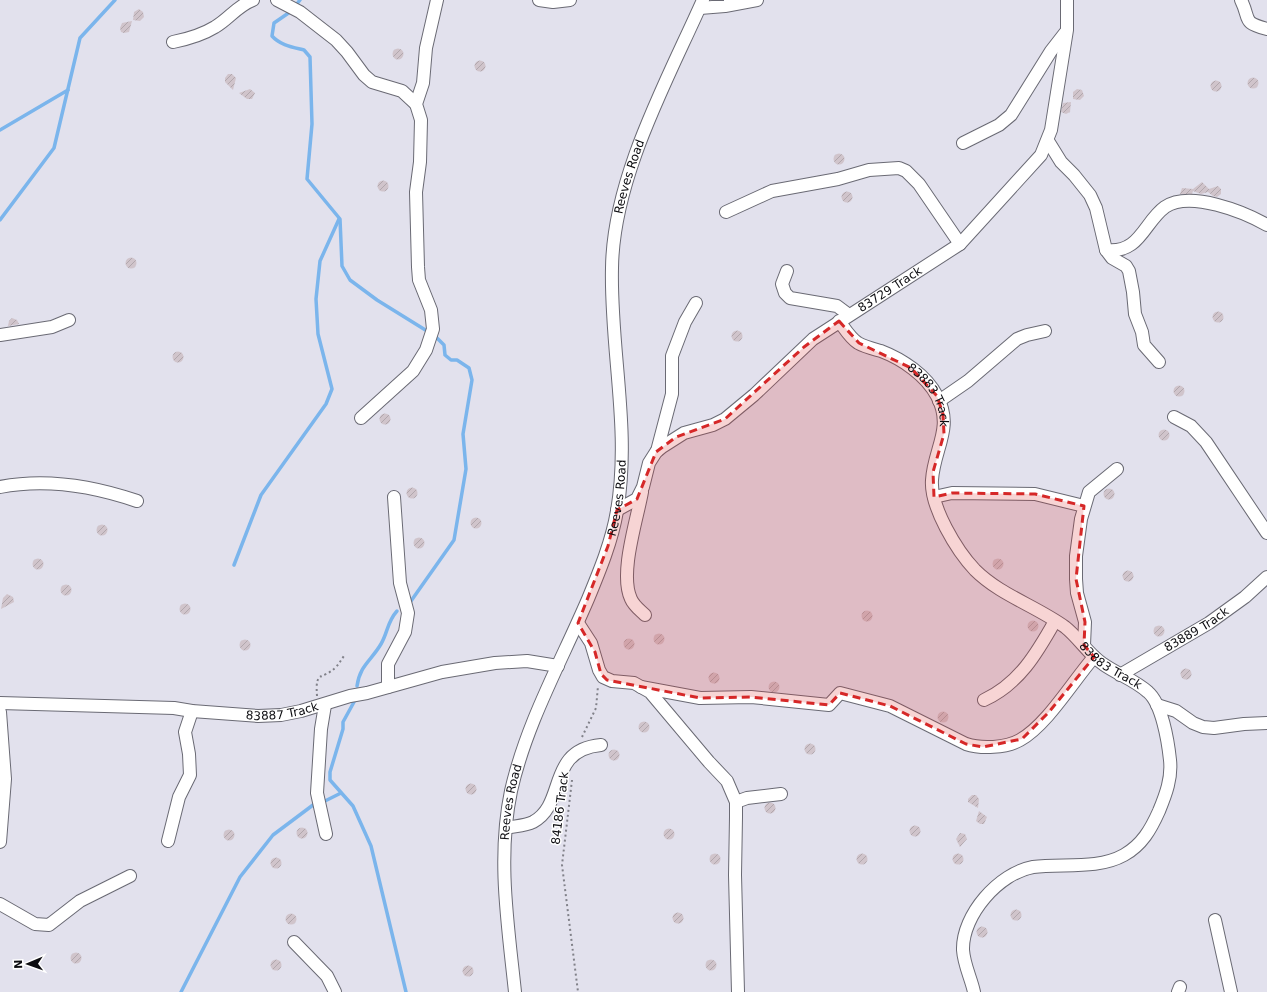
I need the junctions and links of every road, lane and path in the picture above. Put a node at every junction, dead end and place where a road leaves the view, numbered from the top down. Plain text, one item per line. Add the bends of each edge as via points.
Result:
1 (253, 0) edge
2 (277, 0) edge
3 (437, 0) edge
4 (539, 0) edge
5 (570, 0) edge
6 (757, 0) edge
7 (1067, 0) edge
8 (1241, 0) edge
9 (702, 4) edge
10 (1267, 29) edge
11 (1066, 30) junction
12 (173, 42) dead end
13 (416, 104) junction
14 (1048, 141) junction
15 (963, 143) dead end
16 (726, 212) dead end
17 (1267, 225) edge
18 (960, 244) junction
19 (1106, 250) junction
20 (787, 271) dead end
21 (696, 303) dead end
22 (849, 315) junction
23 (69, 320) dead end
24 (839, 321) junction
25 (1045, 332) dead end
26 (0, 335) edge
27 (1159, 362) dead end
28 (939, 401) junction
29 (1174, 417) dead end
30 (361, 418) dead end
31 (657, 451) junction
32 (1116, 469) dead end
33 (0, 486) edge
34 (643, 487) junction
35 (934, 496) junction
36 (394, 497) dead end
37 (137, 501) dead end
38 (1084, 506) junction
39 (617, 510) junction
40 (1267, 533) edge
41 (1267, 577) edge
42 (645, 616) dead end
43 (1055, 621) junction
44 (578, 623) junction
45 (1084, 645) junction
46 (344, 656) dead end
47 (1094, 657) junction
48 (558, 666) junction
49 (1120, 675) junction
50 (598, 682) dead end
51 (388, 687) junction
52 (641, 688) junction
53 (984, 700) dead end
54 (0, 703) edge
55 (1157, 705) junction
56 (321, 706) junction
57 (192, 711) junction
58 (0, 712) edge
59 (1267, 723) edge
60 (601, 745) dead end
61 (578, 751) junction
62 (572, 778) dead end
63 (781, 794) dead end
64 (736, 802) junction
65 (506, 828) junction
66 (326, 834) dead end
67 (168, 841) dead end
68 (0, 842) edge
69 (130, 876) dead end
70 (0, 904) edge
71 (1215, 920) dead end
72 (294, 942) dead end
73 (335, 992) edge
74 (516, 992) edge
75 (578, 992) edge
76 (738, 992) edge
77 (974, 992) edge
78 (1231, 992) edge

1 - 12 street via 238,6 215,27 188,39
2 - 13 street via 300,12 336,40 372,82 402,91
3 - 13 street via 426,48 423,83
4 - 5 street
6 - 9 street via 725,6
7 - 11 street, 83729 Track
8 - 10 street via 1249,22
9 - 39 street, Reeves Road via 643,136 625,188 617,222 612,266 613,317 622,422 622,468
11 - 14 street, 83729 Track
11 - 15 street via 1011,115 999,125
13 - 30 street via 421,120 416,192 418,267 419,280 431,310 433,329 426,350 413,371
14 - 18 street, 83729 Track via 1041,155
14 - 19 street via 1061,162 1090,195 1096,208
16 - 18 street via 772,191 838,179 868,170 899,168 906,171 919,184
17 - 19 street via 1229,208 1182,202 1165,207 1146,230 1125,248
18 - 22 street, 83729 Track
19 - 27 street via 1112,258 1130,271 1134,314 1142,332 1144,345
20 - 22 street via 782,284 790,298 837,306
21 - 31 street via 685,322 672,356 672,394
22 - 24 street, 83729 Track
23 - 26 street via 52,327
24 - 28 street, 83883 Track via 859,343 896,358 911,368 925,380
24 - 31 street, 83729 Track via 804,347 725,419 676,437
25 - 28 street via 1027,335 1017,340 968,381
28 - 35 street, 83883 Track via 944,419 944,434 933,472
29 - 40 street via 1190,426 1206,442
31 - 34 street, 83729 Track via 650,463
32 - 38 street via 1089,492
33 - 37 street via 28,483 73,485
34 - 39 street, 83729 Track via 637,499
34 - 42 street via 628,557 627,575 631,598
35 - 38 street via 952,493 1035,494
35 - 43 street, 83883 Track via 945,525 958,548 977,571 1001,590
36 - 51 street via 400,583 408,614 405,632 388,664
38 - 45 street via 1076,556 1076,579 1085,622
39 - 44 street, Reeves Road via 599,571
41 - 49 street, 83889 Track via 1209,623
43 - 45 street, 83883 Track
43 - 53 street via 1030,663 1007,687
44 - 48 street, Reeves Road
44 - 52 street via 595,652 603,677
45 - 47 street, 83883 Track
46 - 56 path via 335,668 319,677 316,682
47 - 49 street, 83883 Track
47 - 52 street via 1049,712 1022,739 1015,743 983,747 966,744 890,706 840,693 829,705 751,697 700,698
48 - 51 street, 83887 Track via 527,661 495,663 442,672
48 - 65 street, Reeves Road via 520,760
49 - 55 street, 83883 Track via 1148,692
50 - 61 path via 596,708
51 - 56 street, 83887 Track
52 - 64 street via 650,692 724,777
54 - 57 street, 83887 Track via 174,708
55 - 59 street via 1173,709 1193,723 1214,728
55 - 77 street, 83883 Track via 1168,742 1171,772 1165,797 1145,838 1115,859 1023,870 1010,876 984,898 968,924 963,945 966,968
56 - 57 street, 83887 Track via 271,715
56 - 66 street via 317,793
57 - 67 street via 185,732 190,775 179,796
58 - 68 street via 5,779
60 - 61 street via 587,746
61 - 65 street via 564,766 548,808 532,823
62 - 75 path, 84186 Track via 562,865
63 - 64 street via 747,798
64 - 76 street
65 - 74 street, Reeves Road via 505,894
69 - 70 street via 80,902 51,924 35,924
71 - 78 street
72 - 73 street via 327,976

